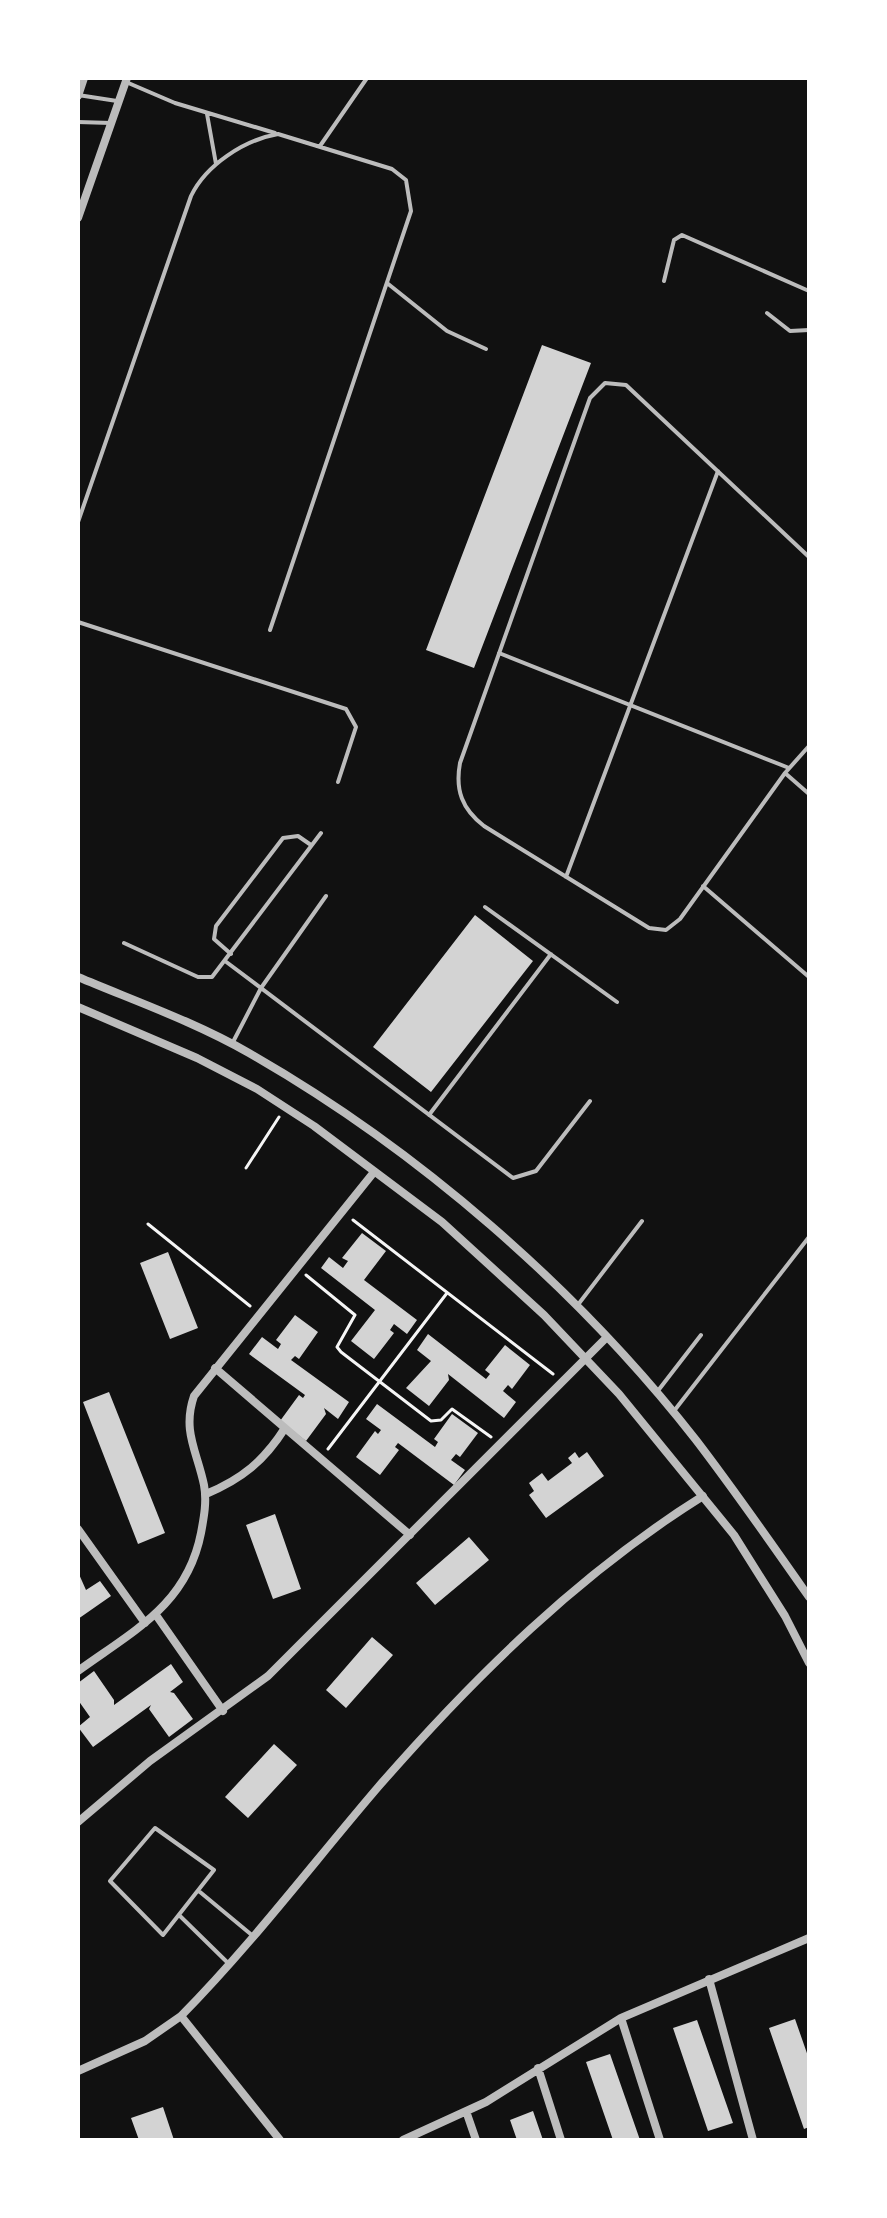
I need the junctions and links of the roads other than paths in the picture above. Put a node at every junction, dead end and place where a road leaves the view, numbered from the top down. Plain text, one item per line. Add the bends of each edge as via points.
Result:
1 (84, 78) edge
2 (367, 78) edge
3 (127, 80) edge
4 (78, 95) edge
5 (119, 101) junction
6 (207, 114) junction
7 (78, 122) edge
8 (111, 123) junction
9 (278, 134) junction
10 (320, 146) junction
11 (216, 164) junction
12 (78, 218) edge
13 (664, 281) dead end
14 (387, 283) junction
15 (809, 291) edge
16 (767, 313) dead end
17 (809, 330) edge
18 (486, 349) dead end
19 (718, 471) junction
20 (78, 522) edge
21 (809, 557) edge
22 (78, 622) edge
23 (270, 630) dead end
24 (499, 653) junction
25 (630, 705) junction
26 (809, 746) edge
27 (787, 770) junction
28 (338, 782) dead end
29 (809, 794) edge
30 (321, 833) dead end
31 (312, 846) junction
32 (566, 877) junction
33 (703, 886) junction
34 (326, 896) dead end
35 (485, 907) dead end
36 (124, 943) dead end
37 (231, 954) junction
38 (551, 954) junction
39 (225, 961) junction
40 (78, 977) edge
41 (809, 977) edge
42 (261, 988) junction
43 (617, 1002) dead end
44 (78, 1007) edge
45 (232, 1044) junction
46 (590, 1101) dead end
47 (429, 1115) junction
48 (374, 1172) junction
49 (642, 1221) dead end
50 (809, 1237) edge
51 (576, 1308) junction
52 (701, 1335) dead end
53 (606, 1338) junction
54 (587, 1358) junction
55 (215, 1368) junction
56 (656, 1394) junction
57 (672, 1413) junction
58 (285, 1428) junction
59 (206, 1494) junction
60 (703, 1496) junction
61 (79, 1533) edge
62 (410, 1535) junction
63 (809, 1597) edge
64 (156, 1615) junction
65 (145, 1623) junction
66 (809, 1663) edge
67 (78, 1671) edge
68 (223, 1711) junction
69 (78, 1822) edge
70 (200, 1892) junction
71 (180, 1916) junction
72 (253, 1936) junction
73 (809, 1938) edge
74 (229, 1964) junction
75 (709, 1979) junction
76 (181, 2016) junction
77 (621, 2018) junction
78 (538, 2068) junction
79 (78, 2071) edge
80 (466, 2111) junction
81 (280, 2140) edge
82 (403, 2140) edge
83 (476, 2140) edge
84 (561, 2140) edge
85 (660, 2140) edge
86 (753, 2140) edge

1 - 4 street
2 - 10 lane
3 - 5 street
3 - 6 lane
4 - 5 lane
5 - 8 street
6 - 9 lane
6 - 11 lane
7 - 8 lane
8 - 12 street
9 - 10 lane
9 - 11 lane
10 - 14 lane via 392,169 406,180 411,211
11 - 20 lane via 191,196
13 - 15 lane via 674,240 682,235
14 - 18 lane via 447,331
14 - 23 lane
16 - 17 lane via 790,331
19 - 21 lane
19 - 24 lane via 626,385 605,383 596,389
19 - 25 lane
22 - 28 lane via 346,709 356,727
24 - 25 lane
24 - 32 lane via 460,763 459,792 472,817
25 - 27 lane
25 - 32 lane
26 - 27 lane
27 - 29 lane
27 - 33 lane
30 - 31 lane
31 - 37 lane
31 - 37 lane via 298,836 283,838 216,926 214,939
32 - 33 lane via 657,931 674,926
33 - 41 lane
34 - 42 lane
35 - 38 lane
36 - 39 lane via 205,979
37 - 39 lane
38 - 43 lane
38 - 47 lane
39 - 42 lane
40 - 45 street
42 - 45 lane
42 - 47 lane
44 - 48 street via 197,1058 286,1107
45 - 51 street via 307,1089 430,1176
46 - 47 lane via 536,1171 521,1178 508,1174
48 - 54 street via 442,1222
48 - 55 street
49 - 51 lane
50 - 57 lane
51 - 53 street
52 - 56 lane
53 - 54 street
53 - 56 street
54 - 60 street
54 - 62 street
55 - 58 street
55 - 59 street via 188,1412 191,1447
56 - 57 street
57 - 63 street
58 - 59 street via 253,1469
58 - 62 street
59 - 64 street via 190,1572
60 - 66 street via 761,1574
60 - 72 street via 599,1572 514,1644 389,1775
61 - 65 street
62 - 68 street via 268,1676
64 - 65 street
64 - 68 street
65 - 67 street
68 - 69 street via 150,1761
70 - 71 lane
70 - 71 lane via 214,1874 212,1866 159,1828 152,1829 110,1877 159,1933 166,1933
70 - 72 lane
71 - 74 lane
72 - 74 street
73 - 75 street
74 - 76 street
75 - 77 street
75 - 86 street
76 - 79 street via 145,2041
76 - 81 street
77 - 78 street
77 - 85 street
78 - 80 street
78 - 84 street
80 - 82 street
80 - 83 street

